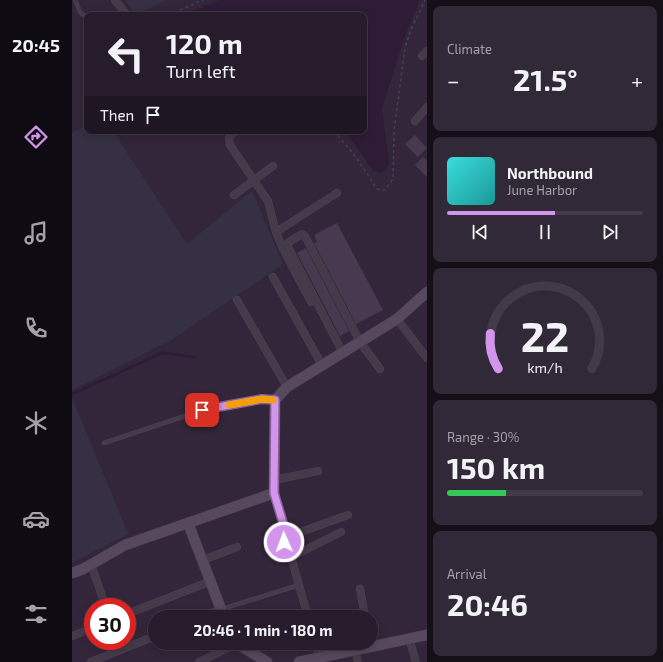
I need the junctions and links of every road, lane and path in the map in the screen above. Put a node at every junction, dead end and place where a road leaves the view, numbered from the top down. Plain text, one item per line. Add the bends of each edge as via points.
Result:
1 (75, 0) edge
2 (116, 0) edge
3 (203, 0) edge
4 (425, 0) edge
5 (124, 12) edge
6 (173, 12) edge
7 (84, 15) edge
8 (427, 107) edge
9 (415, 121) dead end
10 (232, 134) edge
11 (337, 134) edge
12 (273, 166) dead end
13 (254, 180) junction
14 (337, 193) dead end
15 (234, 195) dead end
16 (276, 232) junction
17 (273, 277) dead end
18 (427, 292) edge
19 (237, 300) dead end
20 (398, 319) junction
21 (360, 342) junction
22 (341, 354) junction
23 (427, 358) edge
24 (322, 366) junction
25 (380, 369) dead end
26 (287, 387) junction
27 (275, 400) junction
28 (104, 443) dead end
29 (318, 471) dead end
30 (274, 480) junction
31 (274, 493) junction
32 (348, 515) dead end
33 (188, 523) junction
34 (341, 532) dead end
35 (287, 536) junction
36 (237, 547) dead end
37 (290, 557) junction
38 (203, 560) junction
39 (91, 564) junction
40 (72, 573) edge
41 (211, 581) junction
42 (299, 585) junction
43 (360, 589) dead end
44 (103, 598) edge
45 (136, 610) edge
46 (222, 610) edge
47 (231, 610) edge
48 (306, 610) edge
49 (364, 610) edge
50 (84, 631) edge
51 (427, 635) edge
52 (72, 636) edge
53 (409, 638) junction
54 (148, 639) edge
55 (378, 644) edge
56 (227, 650) edge
57 (246, 650) edge
58 (318, 650) edge
59 (355, 650) joint
60 (320, 658) junction
61 (211, 660) edge
62 (91, 662) edge
63 (199, 662) edge
64 (267, 662) edge
65 (299, 662) edge
66 (358, 662) edge
67 (416, 662) edge

1 - 7 lane
2 - 5 street
3 - 6 path
4 - 11 path via 405,48 394,131 393,179 385,190 377,189 356,157
8 - 9 street
10 - 13 street via 229,136 230,145
12 - 13 street
13 - 15 street
13 - 16 street via 268,201
14 - 16 street
16 - 22 street
17 - 24 street
18 - 20 street
19 - 26 street
20 - 21 street
20 - 23 street
21 - 22 street
21 - 22 street via 302,234 287,245
21 - 25 street
22 - 24 street
24 - 26 street
26 - 27 street
27 - 28 lane via 262,399 202,410
27 - 30 street
29 - 30 street
30 - 31 street
31 - 33 street
31 - 35 street
32 - 35 street
33 - 38 street
33 - 39 street via 125,545
34 - 37 street
35 - 37 street via 284,542
36 - 38 street
37 - 42 street
38 - 41 street
39 - 40 street
39 - 44 street
41 - 45 street
41 - 46 street
42 - 47 lane
42 - 48 street
43 - 49 street
50 - 52 street
51 - 53 street
53 - 55 street
53 - 67 street
54 - 62 street
56 - 61 street
57 - 64 street
58 - 60 street
59 - 60 street
59 - 66 street
60 - 65 street
61 - 63 street

